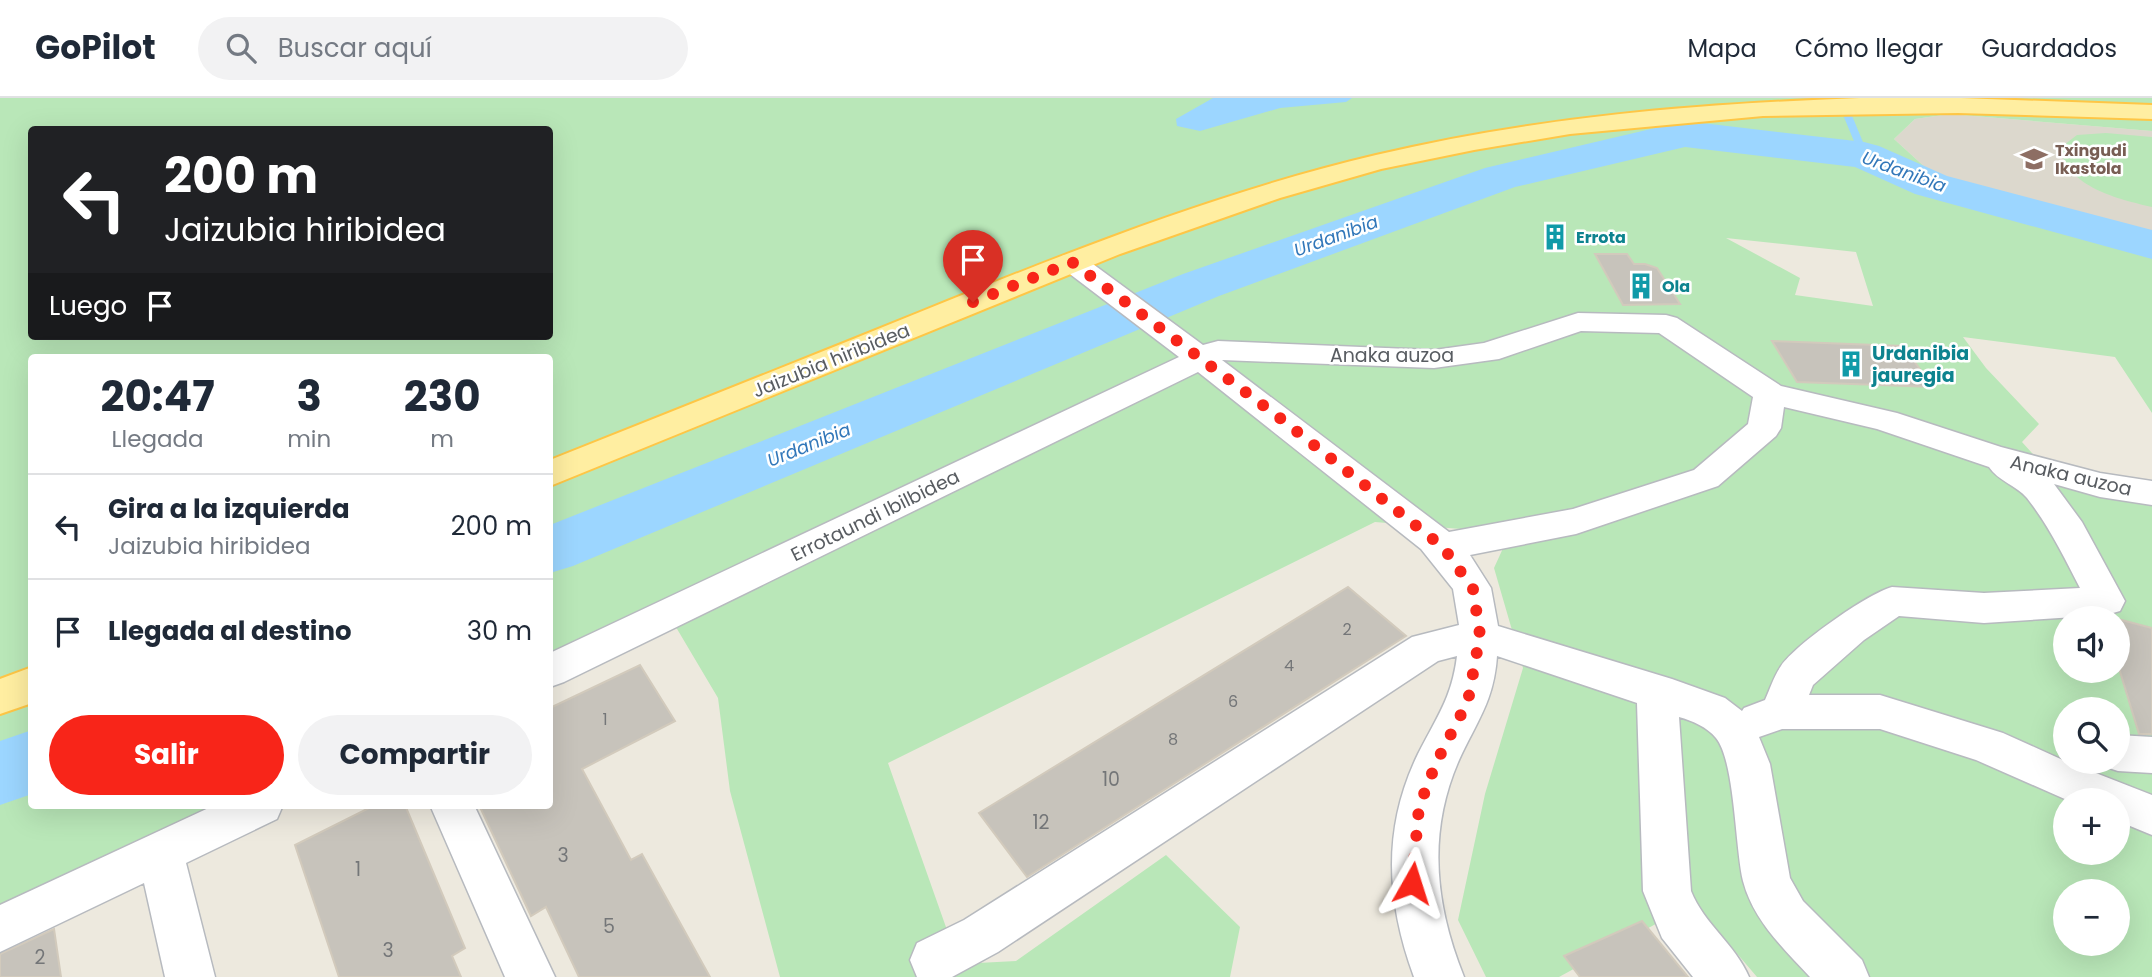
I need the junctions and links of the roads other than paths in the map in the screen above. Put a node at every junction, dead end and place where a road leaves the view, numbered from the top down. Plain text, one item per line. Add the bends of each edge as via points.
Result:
1 (2152, 112) edge
2 (1072, 262) junction
3 (1199, 358) junction
4 (1770, 394) junction
5 (1991, 456) junction
6 (553, 473) edge
7 (2152, 493) edge
8 (1443, 547) junction
9 (1480, 635) junction
10 (553, 670) edge
11 (28, 686) edge
12 (1657, 691) junction
13 (0, 697) edge
14 (1781, 712) junction
15 (1735, 729) junction
16 (1988, 746) junction
17 (2053, 749) edge
18 (2130, 754) edge
19 (2152, 755) edge
20 (2088, 788) edge
21 (2130, 806) edge
22 (252, 809) edge
23 (454, 809) edge
24 (2152, 815) edge
25 (160, 852) junction
26 (0, 929) edge
27 (935, 960) dead end
28 (190, 977) edge
29 (530, 977) edge
30 (1439, 977) edge
31 (1724, 977) edge
32 (1844, 977) edge

1 - 2 main road, Jaizubia hiribidea via 1997,104 1840,103 1696,111 1574,125 1443,147 1312,179
2 - 3 street
2 - 6 main road, Jaizubia hiribidea
3 - 4 street, Anaka auzoa via 1217,350 1434,359 1488,352 1578,322 1666,324
3 - 8 street
3 - 10 street, Errotaundi Ibilbidea
4 - 5 street, Anaka auzoa via 1874,417
4 - 8 street via 1764,428 1706,478 1576,521
5 - 7 street, Anaka auzoa via 2100,485
5 - 14 street, Anaka auzoa via 2037,487 2069,531 2106,601 1984,608 1892,601 1850,629 1797,675
8 - 9 street via 1473,589
9 - 12 street
9 - 27 street via 1426,648 981,936
9 - 30 street via 1468,701 1419,807 1412,883 1426,948
11 - 13 main road
12 - 15 street via 1710,710
12 - 31 street via 1667,891 1679,922
14 - 15 street
14 - 16 street via 1880,712
15 - 32 street via 1748,764 1767,882 1786,917
16 - 17 street
16 - 20 street
18 - 19 street
21 - 24 street
22 - 25 street
23 - 29 street
25 - 26 street
25 - 28 street

